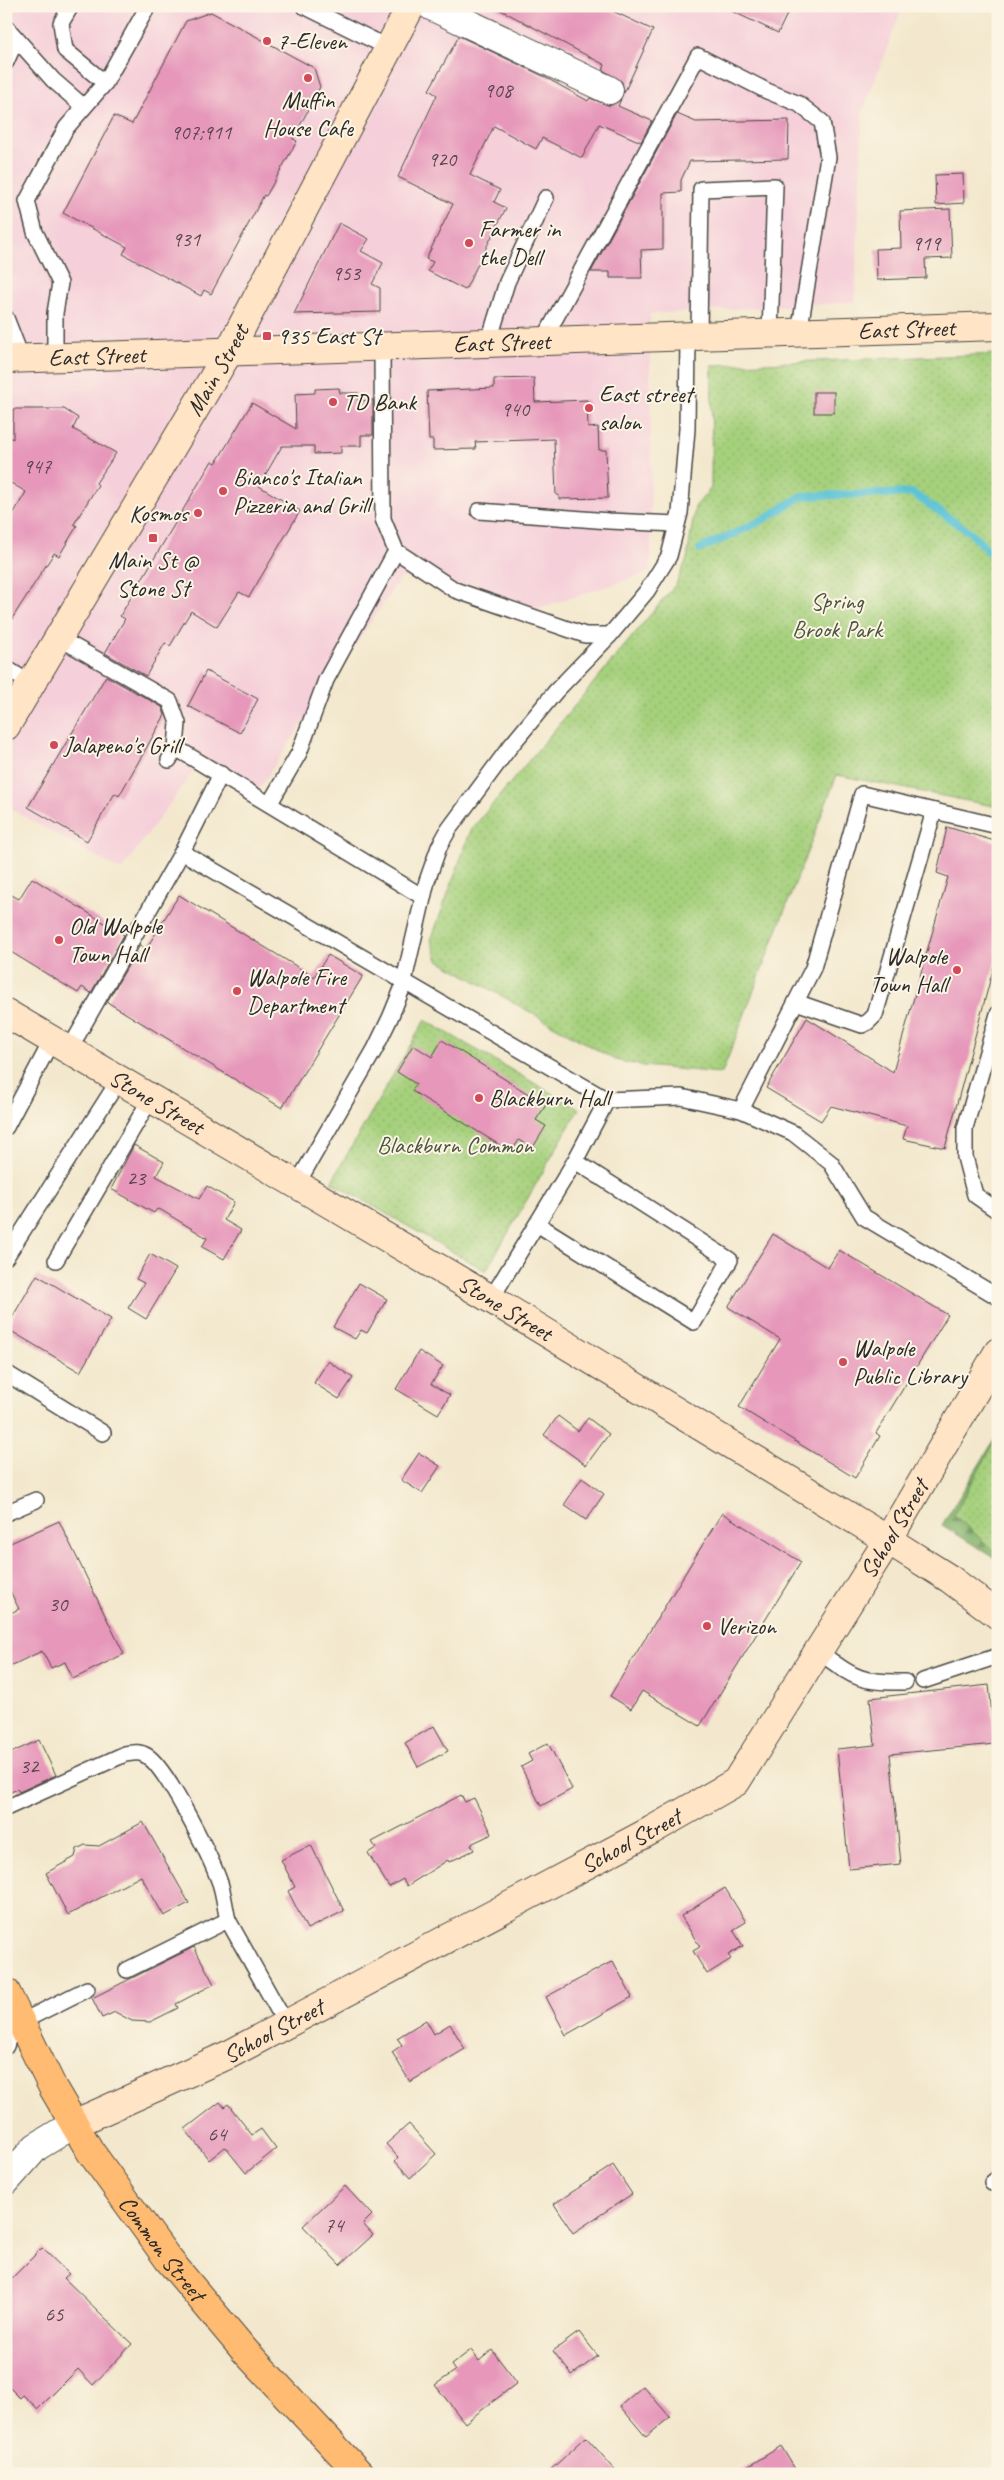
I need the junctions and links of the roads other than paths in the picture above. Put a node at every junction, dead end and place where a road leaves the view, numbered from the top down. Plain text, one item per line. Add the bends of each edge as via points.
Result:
1 (71, 6) edge
2 (148, 6) edge
3 (304, 6) edge
4 (411, 6) edge
5 (431, 6) edge
6 (322, 10) edge
7 (6, 27) edge
8 (16, 40) junction
9 (389, 48) junction
10 (6, 62) edge
11 (105, 84) junction
12 (609, 90) dead end
13 (84, 107) junction
14 (546, 198) dead end
15 (6, 318) edge
16 (998, 326) edge
17 (799, 333) junction
18 (770, 334) junction
19 (694, 336) junction
20 (543, 342) junction
21 (488, 344) junction
22 (382, 348) junction
23 (228, 353) junction
24 (55, 358) junction
25 (14, 359) edge
26 (479, 510) dead end
27 (677, 524) junction
28 (396, 551) junction
29 (610, 635) junction
30 (59, 638) junction
31 (6, 668) edge
32 (31, 684) junction
33 (6, 726) edge
34 (221, 774) junction
35 (270, 803) junction
36 (934, 811) junction
37 (998, 826) edge
38 (182, 852) junction
39 (423, 897) junction
40 (404, 980) junction
41 (796, 1002) junction
42 (6, 1013) edge
43 (998, 1014) edge
44 (61, 1045) junction
45 (120, 1080) junction
46 (151, 1098) junction
47 (607, 1100) junction
48 (741, 1110) junction
49 (6, 1127) edge
50 (575, 1161) junction
51 (297, 1184) junction
52 (998, 1211) edge
53 (537, 1224) junction
54 (6, 1258) edge
55 (56, 1260) dead end
56 (998, 1297) edge
57 (491, 1299) junction
58 (998, 1352) edge
59 (6, 1373) edge
60 (103, 1433) dead end
61 (36, 1500) dead end
62 (6, 1513) edge
63 (888, 1540) junction
64 (998, 1615) edge
65 (819, 1652) junction
66 (998, 1656) edge
67 (923, 1681) dead end
68 (905, 1682) dead end
69 (6, 1808) edge
70 (228, 1920) junction
71 (127, 1970) dead end
72 (87, 1989) dead end
73 (6, 1992) edge
74 (14, 2020) edge
75 (286, 2024) junction
76 (6, 2046) edge
77 (74, 2124) junction
78 (6, 2180) edge
79 (360, 2474) edge

1 - 11 lane via 61,23 65,50
2 - 11 lane
3 - 6 lane
4 - 9 street, Main Street
5 - 12 street
6 - 9 lane
7 - 8 lane
8 - 10 lane
8 - 13 lane via 53,80
9 - 23 street, Main Street
11 - 13 lane
13 - 24 lane via 66,128 27,201 35,232 60,283 55,313
14 - 21 lane via 507,282
15 - 25 lane
16 - 17 street, East Street
17 - 18 street, East Street
17 - 20 lane via 828,157 822,122 799,104 698,56
18 - 19 street, East Street
18 - 19 lane via 775,186 701,189
19 - 20 street, East Street
19 - 27 lane
20 - 21 street, East Street
21 - 22 street, East Street
22 - 23 street, East Street
22 - 28 lane via 384,519
23 - 24 street, East Street
23 - 30 street, Main Street
24 - 25 street, East Street
26 - 27 lane
27 - 29 lane via 669,556 647,591
28 - 29 lane via 455,590 585,635
28 - 35 lane via 326,680 298,753
29 - 39 lane via 556,691 465,807 439,847
30 - 32 street, Main Street
30 - 34 lane via 170,701 178,723 173,754
31 - 32 lane
32 - 33 street, Main Street
34 - 35 lane
34 - 38 lane
35 - 39 lane
36 - 37 lane
36 - 41 lane via 862,794 813,968
36 - 41 lane via 874,1015 862,1025
38 - 40 lane
38 - 44 lane
39 - 40 lane
40 - 47 lane
40 - 51 lane via 375,1049
41 - 48 lane
42 - 44 street, Stone Street
43 - 52 lane via 965,1128 965,1157 975,1195
44 - 45 street, Stone Street
44 - 49 lane
45 - 46 street, Stone Street
45 - 54 lane
46 - 51 street, Stone Street
46 - 55 lane
47 - 48 lane via 681,1097
47 - 50 lane
48 - 56 lane via 793,1133 831,1163 864,1217
50 - 53 lane
50 - 53 lane via 730,1260 694,1322
51 - 57 street, Stone Street
53 - 57 lane
57 - 63 street, Stone Street
58 - 63 street, School Street
59 - 60 lane
61 - 62 lane
63 - 64 street, Stone Street via 950,1579
63 - 65 street, School Street
65 - 68 lane via 854,1677 874,1682
65 - 75 street, School Street via 736,1782 643,1835
66 - 67 lane
69 - 70 lane via 125,1754 139,1752 148,1756 168,1780 220,1882
70 - 71 lane
70 - 75 lane
72 - 74 lane
73 - 74 main road, Common Street
74 - 76 lane
74 - 77 main road, Common Street
75 - 77 street, School Street via 230,2054
77 - 78 street via 36,2148
77 - 79 main road, Common Street via 168,2259 245,2350

